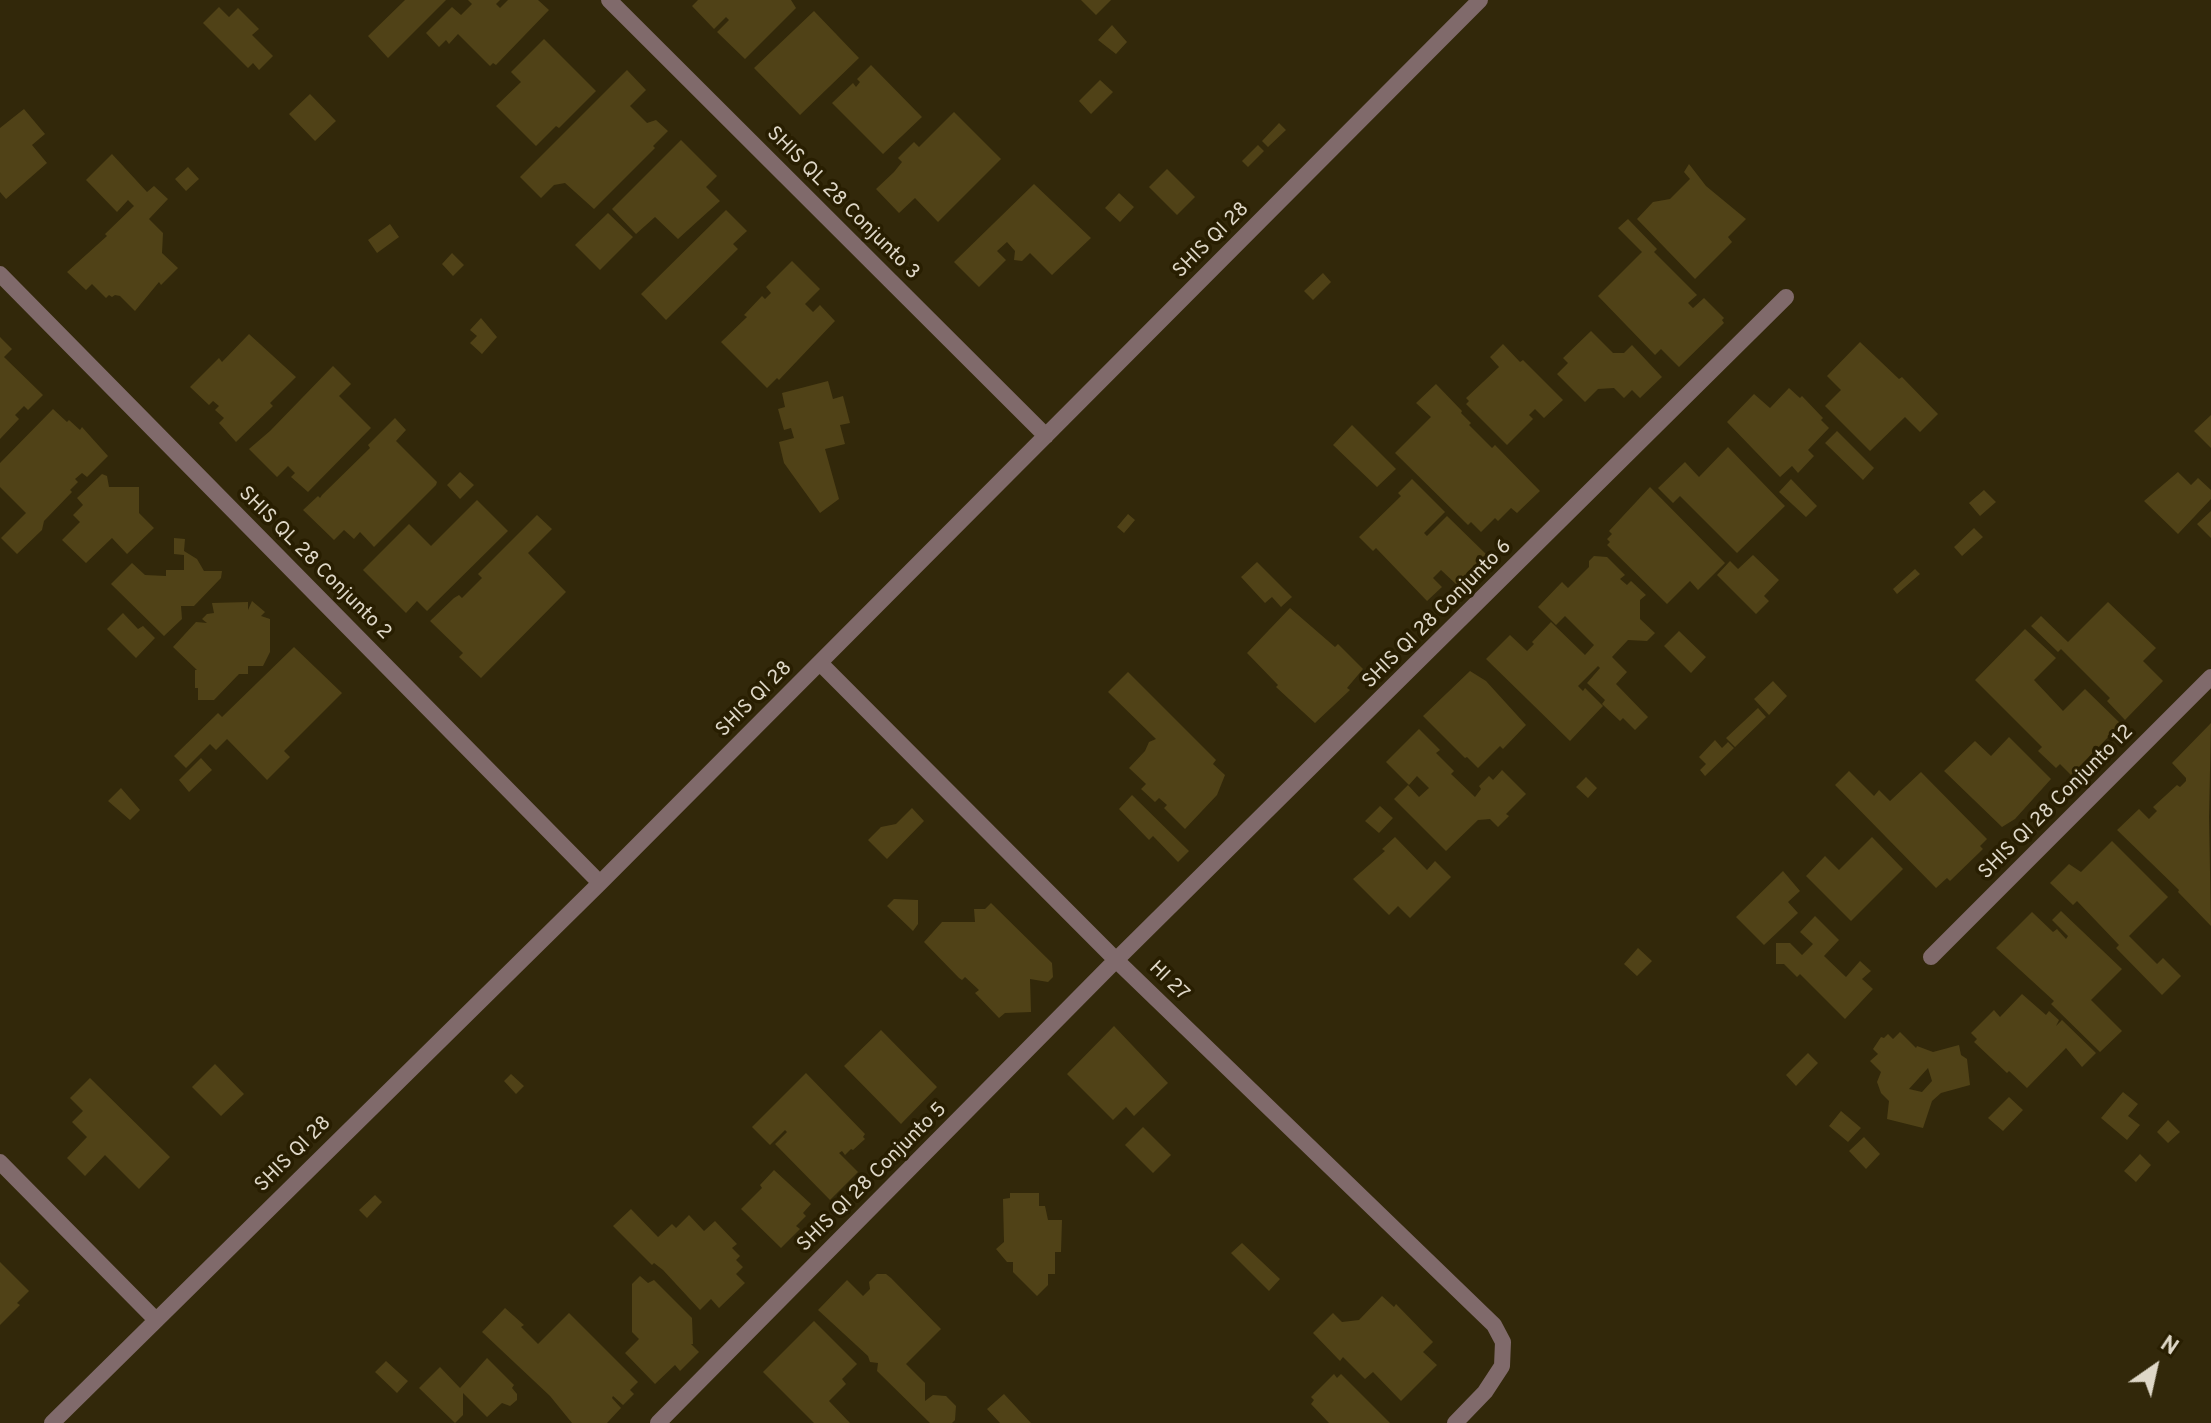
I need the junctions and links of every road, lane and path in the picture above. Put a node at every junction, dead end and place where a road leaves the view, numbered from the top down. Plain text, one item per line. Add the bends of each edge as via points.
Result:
1 (609, 0) edge
2 (1480, 0) edge
3 (0, 274) edge
4 (1786, 297) dead end
5 (1046, 436) junction
6 (820, 663) junction
7 (2211, 677) edge
8 (600, 883) junction
9 (1931, 957) dead end
10 (1116, 960) junction
11 (0, 1162) edge
12 (156, 1320) junction
13 (52, 1423) edge
14 (658, 1423) edge
15 (1455, 1423) edge

1 - 5 street, SHIS QL 28 Conjunto 3
2 - 5 street, SHIS QI 28
3 - 8 street, SHIS QL 28 Conjunto 2
4 - 10 street, SHIS QI 28 Conjunto 6
5 - 6 street, SHIS QI 28
6 - 8 street, SHIS QI 28
6 - 10 street, HI 27
7 - 9 street, SHIS QI 28 Conjunto 12
8 - 12 street, SHIS QI 28
10 - 14 street, SHIS QI 28 Conjunto 5
10 - 15 street, HI 27 via 1494,1325 1503,1342 1502,1366
11 - 12 street
12 - 13 street, SHIS QI 28

